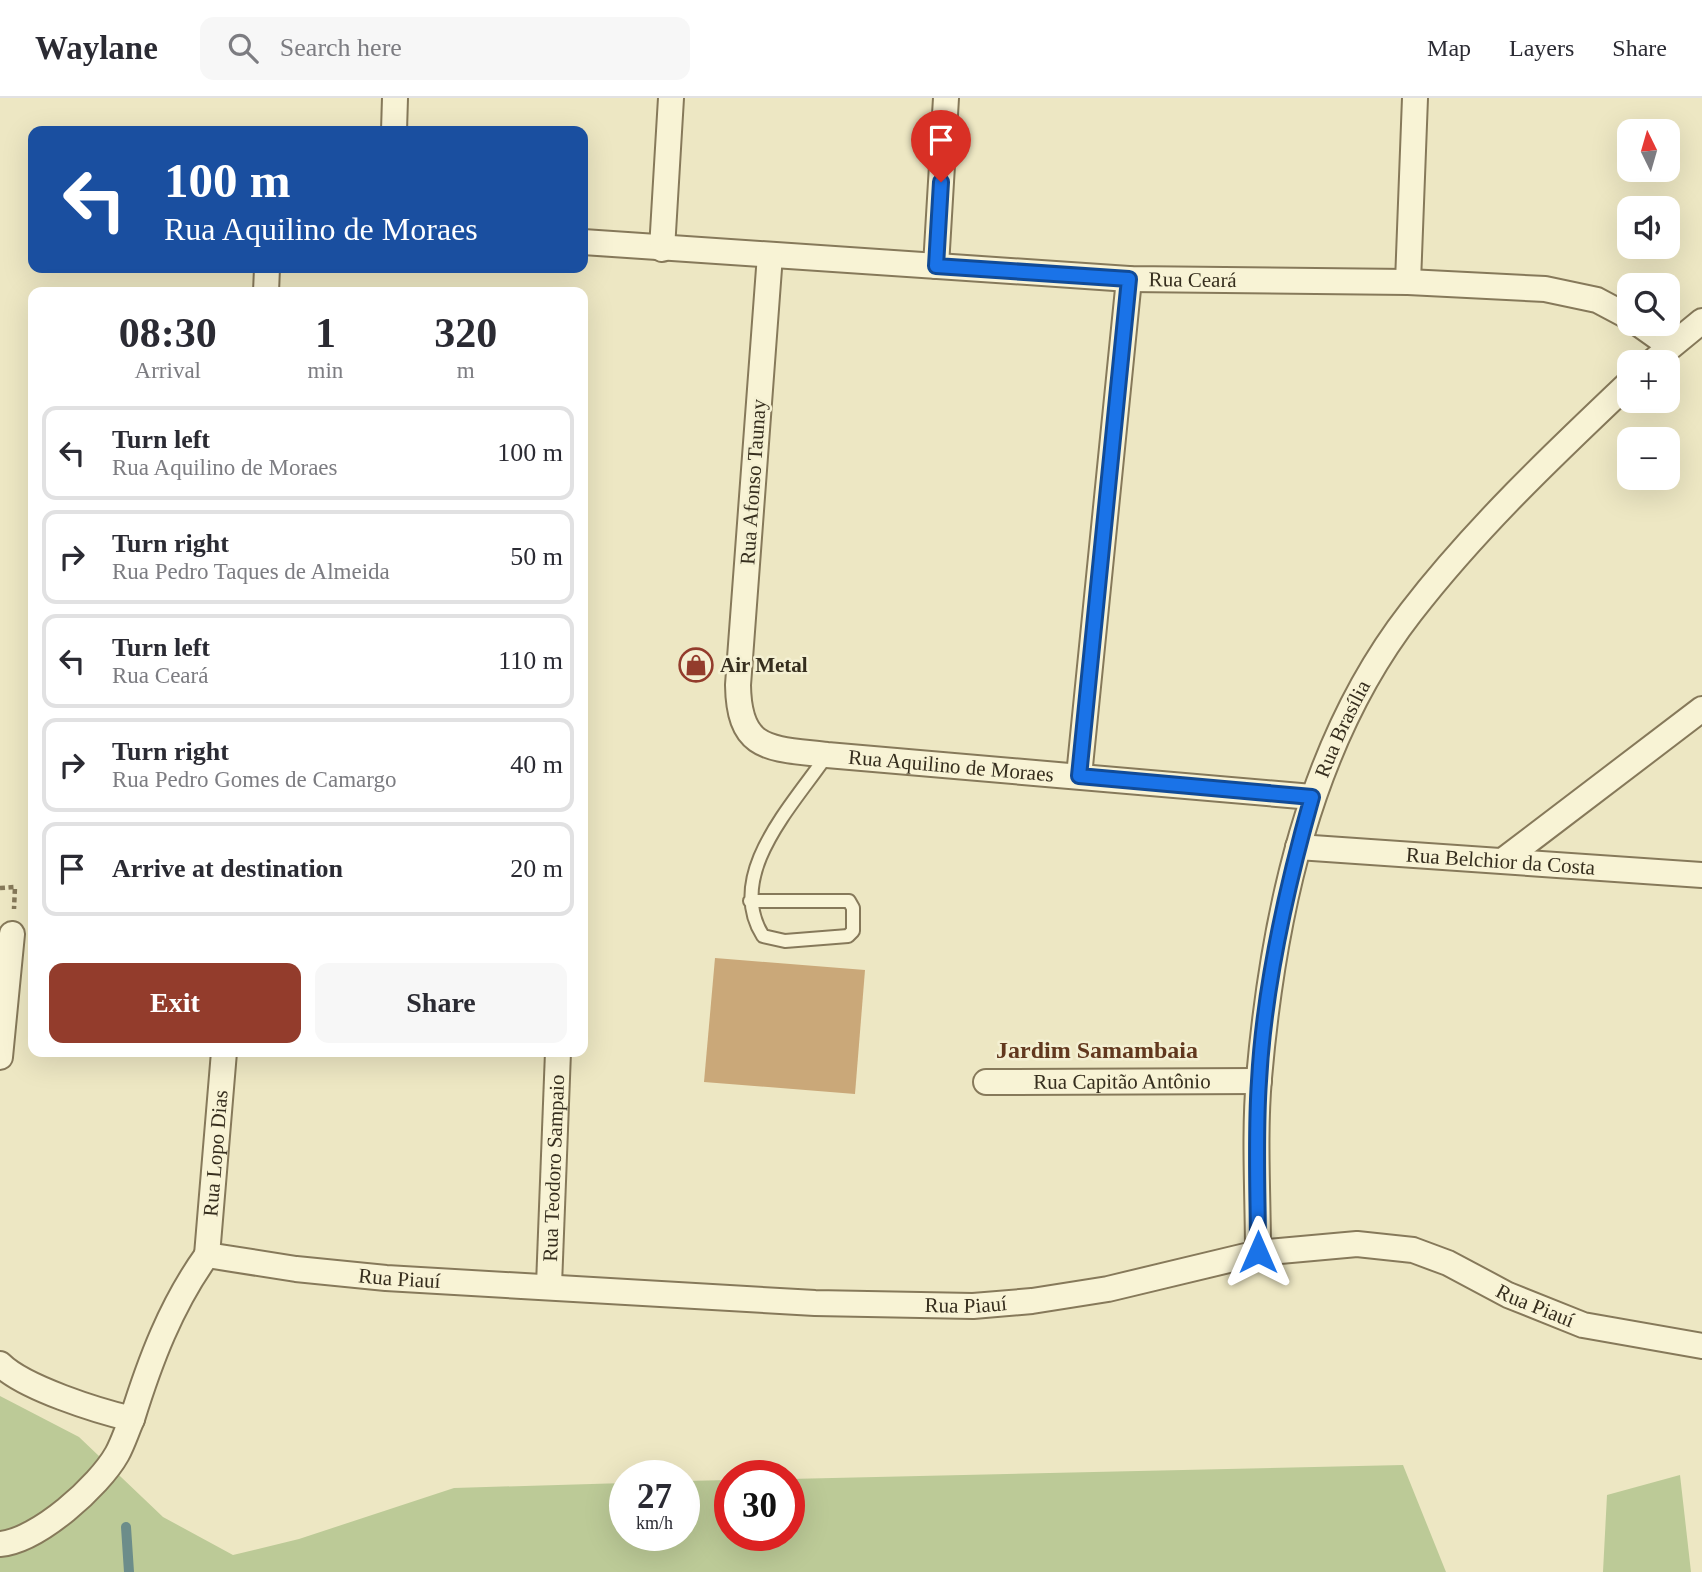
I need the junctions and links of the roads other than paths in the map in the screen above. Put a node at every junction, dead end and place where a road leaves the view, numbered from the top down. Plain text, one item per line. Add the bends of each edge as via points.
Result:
1 (395, 98) edge
2 (671, 98) edge
3 (946, 98) edge
4 (1415, 98) edge
5 (394, 126) edge
6 (588, 242) edge
7 (662, 249) junction
8 (770, 255) junction
9 (936, 266) junction
10 (1129, 279) junction
11 (1408, 282) junction
12 (1617, 311) edge
13 (1702, 321) edge
14 (1666, 350) edge
15 (1617, 394) edge
16 (738, 708) joint
17 (1702, 709) edge
18 (827, 755) junction
19 (1079, 776) junction
20 (1312, 797) junction
21 (1298, 847) junction
22 (1505, 859) junction
23 (1702, 875) edge
24 (750, 901) junction
25 (12, 934) dead end
26 (0, 1057) edge
27 (224, 1057) edge
28 (558, 1057) edge
29 (1259, 1081) junction
30 (986, 1082) dead end
31 (1258, 1252) junction
32 (207, 1255) junction
33 (549, 1285) junction
34 (1702, 1346) edge
35 (0, 1364) edge
36 (132, 1419) junction
37 (0, 1544) edge

1 - 5 street
2 - 7 street
3 - 9 street
4 - 11 street
6 - 7 street, Rua Ceará
7 - 8 street, Rua Ceará
8 - 9 street, Rua Ceará
8 - 16 street, Rua Afonso Taunay
9 - 10 street, Rua Ceará
10 - 11 street, Rua Ceará
10 - 19 street
11 - 12 street, Rua Ceará via 1571,293
13 - 14 street
15 - 20 street, Rua Brasília via 1465,548 1409,614 1339,731
16 - 18 street, Rua Aquilino de Moraes via 753,740 774,748
17 - 22 street
18 - 19 street, Rua Aquilino de Moraes
18 - 24 lane via 756,861
19 - 20 street, Rua Aquilino de Moraes
20 - 21 street, Rua Brasília
21 - 22 street, Rua Belchior da Costa
21 - 29 street, Rua Brasília via 1269,990
22 - 23 street, Rua Belchior da Costa
24 - 24 lane via 763,936 785,941 848,936 853,931 849,901
25 - 26 street
27 - 32 street, Rua Lopo Dias
28 - 33 street, Rua Teodoro Sampaio
29 - 30 street, Rua Capitão Antônio
29 - 31 street, Rua Brasília
31 - 33 street, Rua Piauí via 1108,1289 973,1306 815,1303
31 - 34 street, Rua Piauí via 1357,1244 1413,1250 1583,1325
32 - 33 street, Rua Piauí via 386,1278
32 - 36 street via 186,1284 166,1326
35 - 36 street via 10,1374 83,1405
36 - 37 street via 117,1455 84,1493 52,1521

